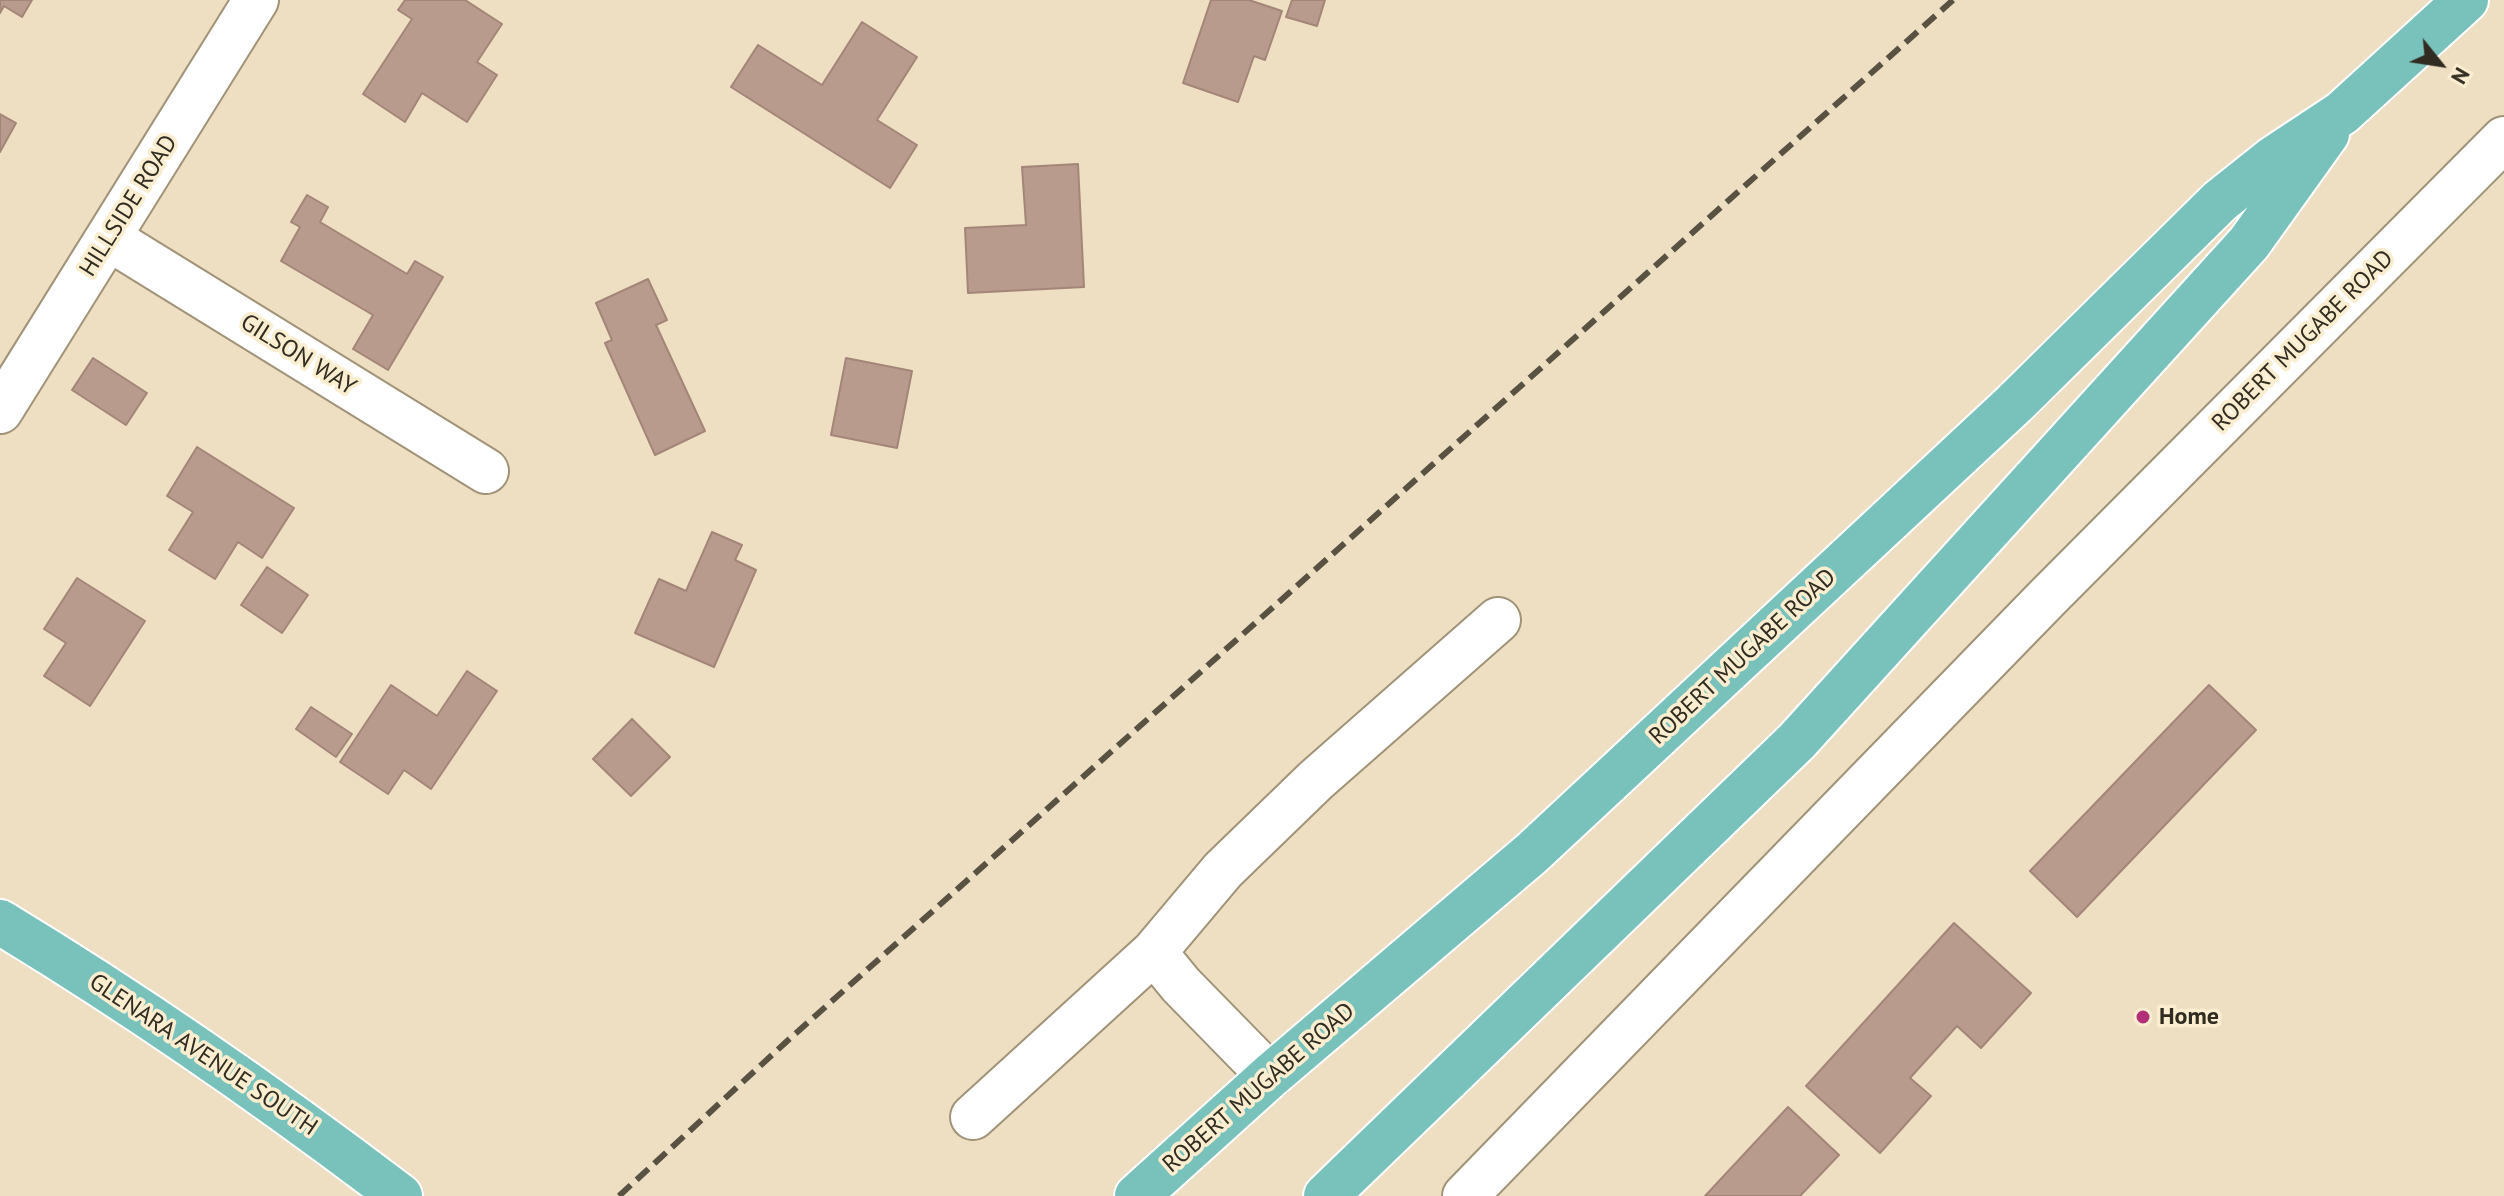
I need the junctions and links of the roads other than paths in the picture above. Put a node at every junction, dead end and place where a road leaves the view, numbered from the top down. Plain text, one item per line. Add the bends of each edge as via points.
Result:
1 (256, 0) edge
2 (2466, 0) edge
3 (2342, 113) junction
4 (2504, 139) edge
5 (110, 239) junction
6 (0, 411) edge
7 (486, 471) dead end
8 (1498, 620) dead end
9 (0, 922) edge
10 (1154, 952) junction
11 (1270, 1076) junction
12 (973, 1117) dead end
13 (400, 1196) edge
14 (1137, 1196) edge
15 (1326, 1196) edge
16 (1465, 1196) edge

1 - 5 street, HILLSIDE ROAD
2 - 3 main road, ROBERT MUGABE ROAD
3 - 11 main road, ROBERT MUGABE ROAD via 2220,201 2014,404 1544,842
3 - 15 main road, ROBERT MUGABE ROAD via 2249,243 1797,741
4 - 16 street, ROBERT MUGABE ROAD via 2046,599
5 - 6 street, HILLSIDE ROAD
5 - 7 street, GILSON WAY
8 - 10 street via 1274,820 1223,870
9 - 13 main road, GLENARA AVENUE SOUTH via 288,1110
10 - 11 street
10 - 12 street
11 - 14 main road, ROBERT MUGABE ROAD

